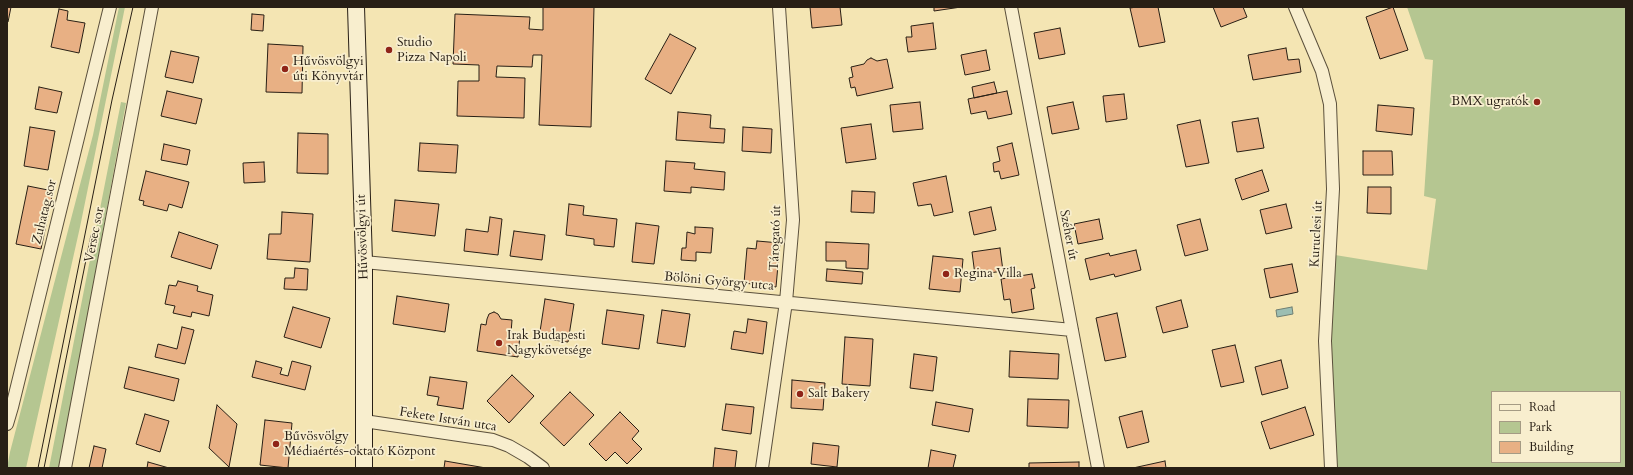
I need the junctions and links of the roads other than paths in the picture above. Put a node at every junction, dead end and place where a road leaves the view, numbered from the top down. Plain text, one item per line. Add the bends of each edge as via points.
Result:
1 (110, 7) edge
2 (152, 7) edge
3 (356, 7) edge
4 (779, 7) edge
5 (1011, 7) edge
6 (1295, 7) edge
7 (364, 262) junction
8 (786, 302) junction
9 (1072, 330) junction
10 (364, 422) junction
11 (7, 424) edge
12 (65, 468) edge
13 (364, 468) edge
14 (543, 468) edge
15 (762, 468) edge
16 (1098, 468) edge
17 (1331, 468) edge

1 - 11 street, Zuhatag sor
2 - 12 street, Versec sor
3 - 7 main road, Hűvösvölgyi út
4 - 8 street, Tárogató út via 793,220
5 - 9 street, Széher út
6 - 17 street, Kuruclesi út via 1322,71 1330,104 1333,189 1325,341
7 - 8 street, Bölöni György utca
7 - 10 main road, Hűvösvölgyi út
8 - 9 street, Bölöni György utca
8 - 15 street, Tárogató út
9 - 16 street, Széher út
10 - 13 main road, Hűvösvölgyi út
10 - 14 street, Fekete István utca via 493,440 509,446

